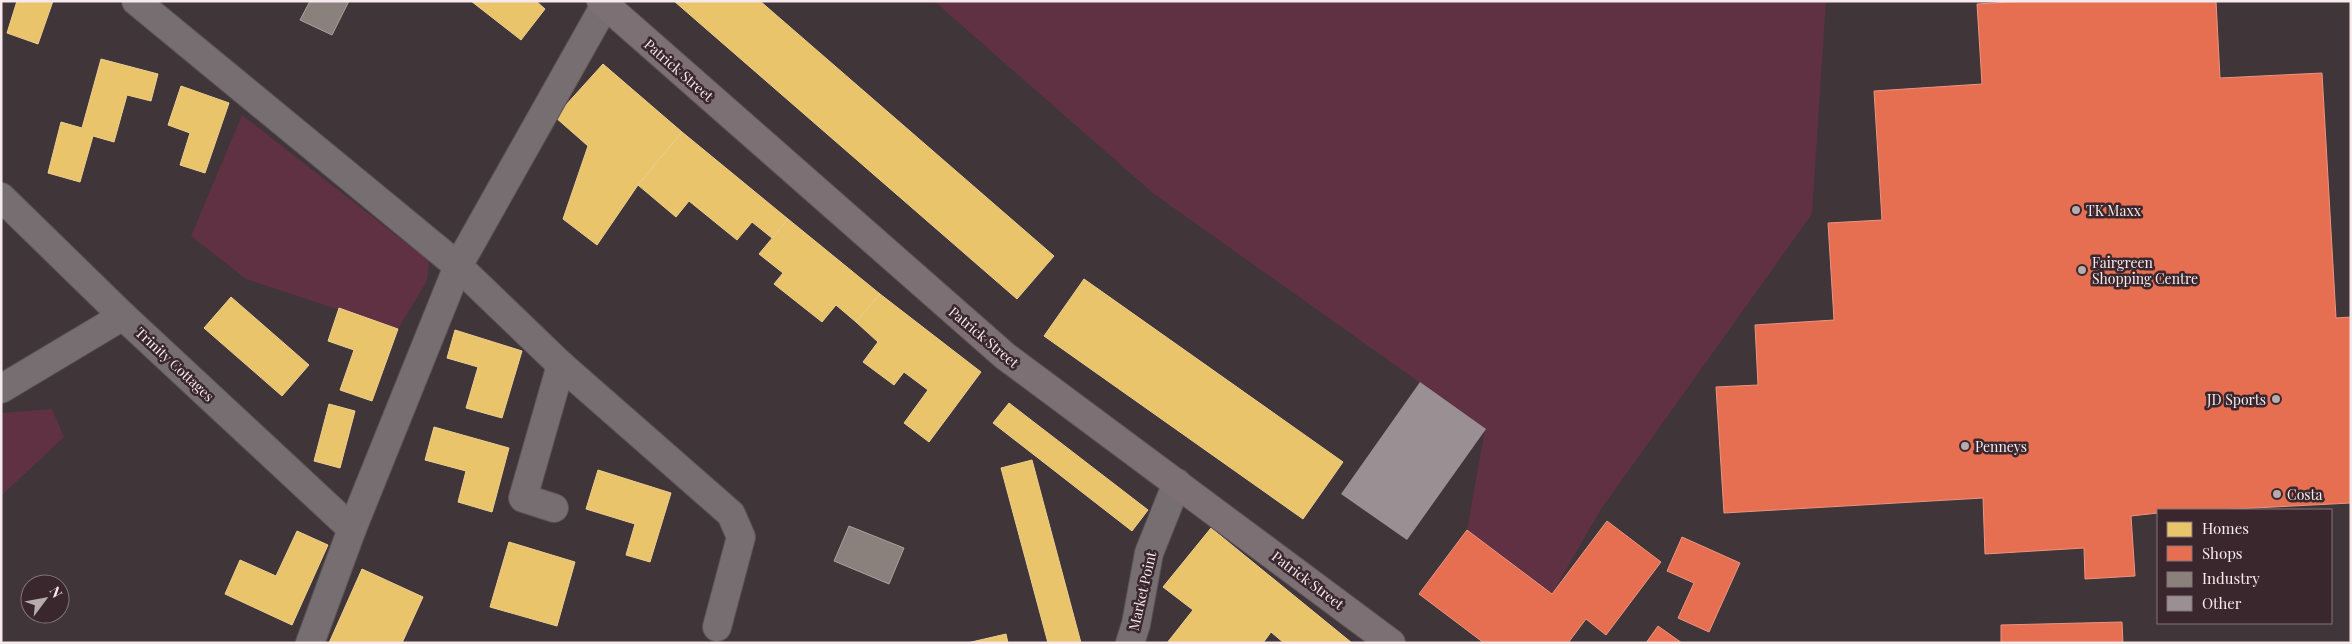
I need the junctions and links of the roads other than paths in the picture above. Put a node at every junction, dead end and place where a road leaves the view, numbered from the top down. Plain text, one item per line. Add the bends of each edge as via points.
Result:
1 (136, 1) edge
2 (603, 3) edge
3 (1, 196) edge
4 (458, 266) junction
5 (123, 316) junction
6 (561, 365) junction
7 (1, 389) edge
8 (1177, 483) junction
9 (554, 508) dead end
10 (352, 529) junction
11 (717, 626) dead end
12 (310, 643) edge
13 (1130, 643) edge
14 (1391, 643) edge

1 - 4 street
2 - 4 street
2 - 8 main road, Patrick Street via 1005,356
3 - 5 street, Trinity Cottages
4 - 6 street
4 - 10 street
5 - 7 street
5 - 10 street, Trinity Cottages
6 - 9 street via 523,498
6 - 11 street via 731,514 740,537
8 - 13 street, Market Point via 1149,553
8 - 14 main road, Patrick Street
10 - 12 street

